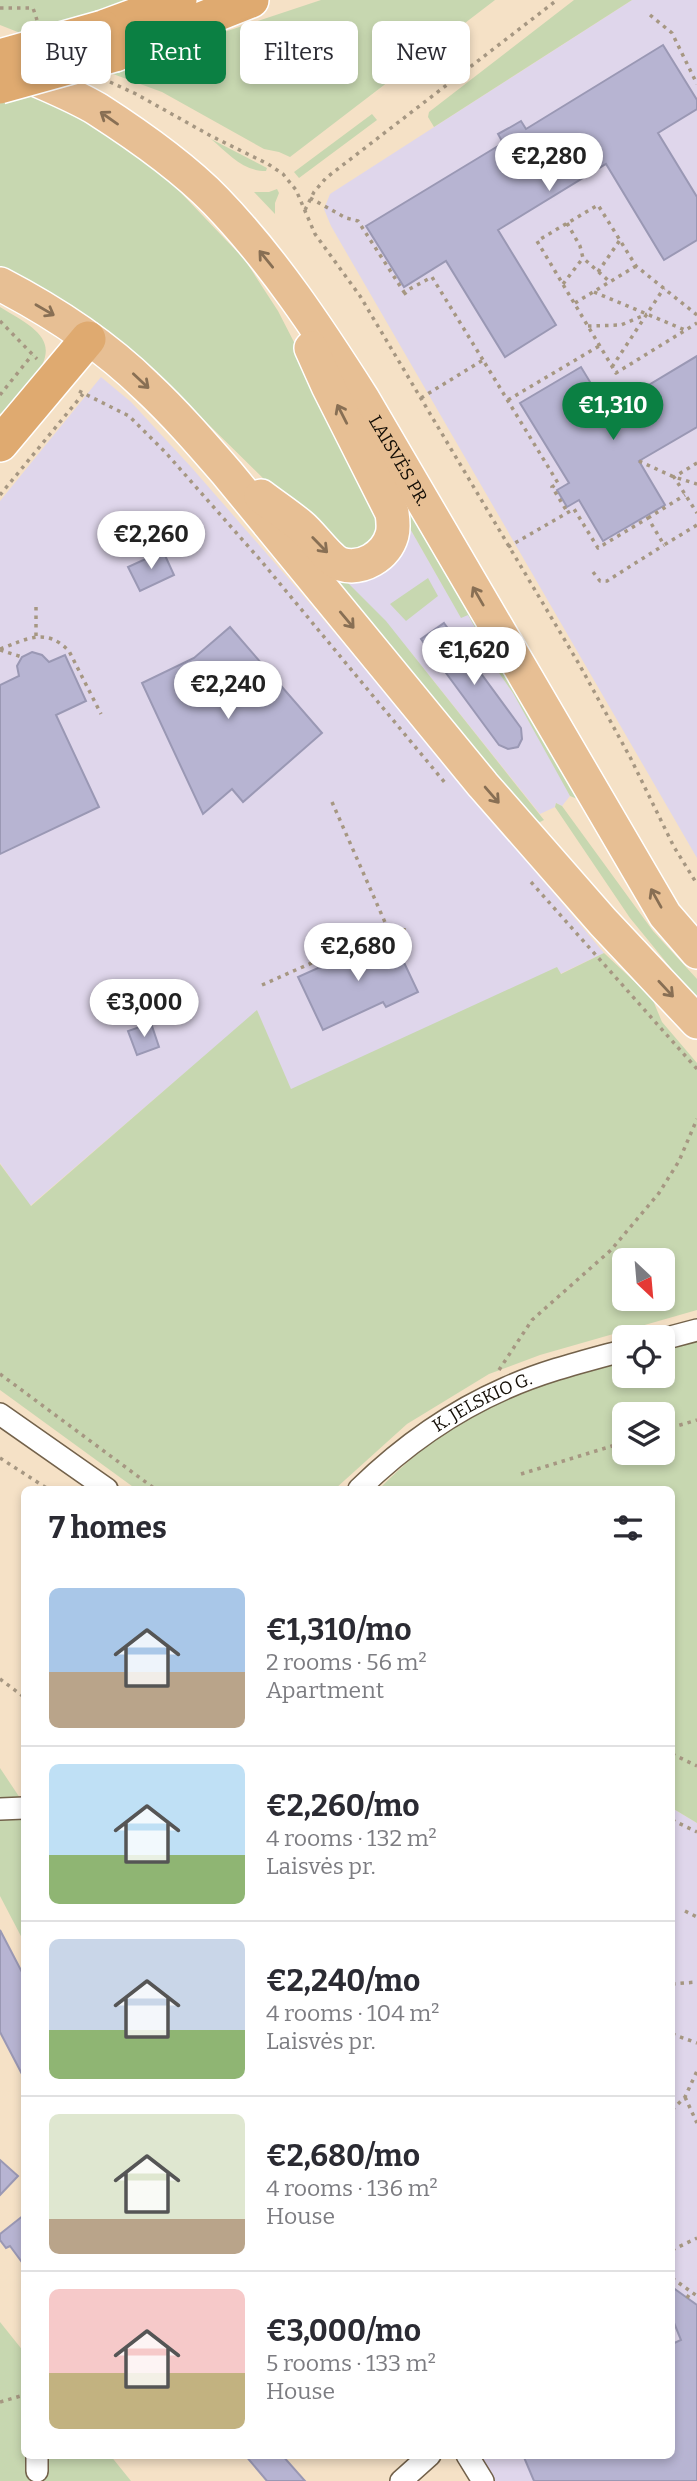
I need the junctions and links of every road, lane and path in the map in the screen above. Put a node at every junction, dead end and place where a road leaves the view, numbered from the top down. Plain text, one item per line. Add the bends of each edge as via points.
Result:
1 (179, 0) edge
2 (251, 0) edge
3 (557, 0) edge
4 (0, 8) edge
5 (33, 8) dead end
6 (650, 15) dead end
7 (111, 49) edge
8 (111, 51) edge
9 (21, 56) edge
10 (0, 57) edge
11 (111, 60) edge
12 (0, 64) edge
13 (21, 79) edge
14 (697, 84) edge
15 (0, 86) edge
16 (310, 198) junction
17 (306, 209) junction
18 (567, 223) junction
19 (620, 240) junction
20 (583, 258) junction
21 (636, 266) junction
22 (598, 272) junction
23 (610, 282) junction
24 (0, 284) edge
25 (563, 285) junction
26 (664, 288) junction
27 (404, 292) junction
28 (594, 292) junction
29 (295, 298) junction
30 (409, 299) dead end
31 (574, 303) junction
32 (647, 314) junction
33 (697, 315) edge
34 (0, 321) edge
35 (697, 323) edge
36 (588, 326) junction
37 (685, 330) junction
38 (88, 339) junction
39 (600, 346) junction
40 (483, 360) junction
41 (612, 367) junction
42 (57, 375) junction
43 (0, 395) edge
44 (421, 398) junction
45 (508, 400) junction
46 (0, 444) edge
47 (639, 461) dead end
48 (697, 463) edge
49 (227, 473) junction
50 (674, 477) junction
51 (697, 484) edge
52 (0, 495) edge
53 (685, 495) junction
54 (568, 513) junction
55 (697, 513) edge
56 (648, 519) junction
57 (697, 524) edge
58 (664, 545) junction
59 (508, 547) junction
60 (593, 572) dead end
61 (36, 604) dead end
62 (36, 636) junction
63 (0, 649) edge
64 (22, 657) dead end
65 (101, 714) dead end
66 (455, 794) dead end
67 (332, 802) dead end
68 (527, 878) dead end
69 (697, 884) edge
70 (388, 929) junction
71 (409, 930) dead end
72 (697, 952) edge
73 (262, 985) dead end
74 (697, 1022) edge
75 (697, 1069) edge
76 (697, 1119) edge
77 (697, 1330) edge
78 (675, 1336) edge
79 (612, 1354) edge
80 (0, 1374) edge
81 (481, 1400) junction
82 (0, 1414) edge
83 (697, 1420) edge
84 (675, 1426) edge
85 (612, 1446) edge
86 (0, 1458) edge
87 (521, 1474) dead end
88 (43, 1486) edge
89 (103, 1486) edge
90 (151, 1486) edge
91 (362, 1486) edge
92 (0, 1679) edge
93 (21, 1695) edge
94 (675, 1755) edge
95 (697, 1766) edge
96 (21, 1808) edge
97 (0, 1809) edge
98 (675, 1821) edge
99 (697, 1832) edge
100 (685, 1911) dead end
101 (697, 1916) edge
102 (697, 1982) edge
103 (675, 1984) edge
104 (675, 2035) edge
105 (697, 2043) edge
106 (697, 2071) edge
107 (685, 2097) junction
108 (675, 2107) edge
109 (697, 2123) edge
110 (697, 2238) edge
111 (675, 2249) edge
112 (675, 2279) edge
113 (691, 2291) junction
114 (697, 2296) edge
115 (687, 2298) dead end
116 (21, 2396) edge
117 (0, 2402) edge
118 (426, 2459) edge
119 (469, 2459) edge
120 (401, 2481) edge
121 (483, 2481) edge

1 - 7 highway
2 - 8 highway
3 - 16 path via 326,177
4 - 5 path
6 - 14 path via 672,33
9 - 10 highway, bridge
11 - 17 path via 136,94 284,174
29 -> 12 main road, LAISVĖS PR. via 217,201 188,175 95,108
13 - 15 highway, bridge
16 - 17 path
16 - 27 path via 358,221
17 - 44 path via 314,234 360,296
18 - 19 path via 598,205
18 - 20 path
18 - 25 path via 537,241
19 - 21 path
19 - 22 path
20 - 22 path
20 - 25 path
21 - 23 path
21 - 26 path
22 - 23 path
23 - 28 path
24 -> 38 main road
25 - 31 path
26 - 32 path
26 - 33 path
27 - 30 path
27 - 40 path via 432,277
28 - 31 path
28 - 32 path
49 -> 29 main road via 302,526 338,563 365,564 388,546 392,513 328,386
72 -> 29 main road, LAISVĖS PR. via 665,915 363,399
31 - 36 path
32 - 36 path via 621,325
32 - 37 path
32 - 41 path
34 - 42 path
35 - 37 path
36 - 39 path
37 - 41 path via 616,373
38 - 42 highway
38 -> 49 main road via 146,385
39 - 41 path
39 - 45 path
40 - 44 path
40 - 45 path
42 - 43 path
42 - 46 highway
42 - 52 path
42 - 66 path via 129,416 166,453
44 - 59 path
45 - 54 path via 558,483 552,487
47 - 50 path
48 - 50 path
49 -> 74 main road via 483,785
50 - 51 path
50 - 53 path
53 - 55 path
53 - 56 path
54 - 56 path via 574,509 598,548
54 - 59 path
56 - 58 path
57 - 58 path
58 - 60 path via 607,581 600,581
59 - 69 path via 579,664
61 - 62 path
62 - 63 path
62 - 65 path via 52,638 69,651
63 - 64 path
67 - 70 path
68 - 75 path
70 - 71 path
70 - 73 path
76 - 81 path via 659,1193 611,1250 532,1320
77 - 78 street
79 - 81 street, K. JELSKIO G. via 506,1387
80 - 90 path
81 - 91 street, K. JELSKIO G. via 422,1435
82 - 89 street
83 - 84 path
85 - 87 path
86 - 88 path
92 - 93 path
94 - 95 path
96 - 97 street
98 - 99 path
100 - 101 path
102 - 103 path
104 - 105 path
106 - 107 path
107 - 108 path
107 - 109 path
110 - 111 path
112 - 113 path
113 - 114 path
113 - 115 path
116 - 117 path
118 - 120 street
119 - 121 street

